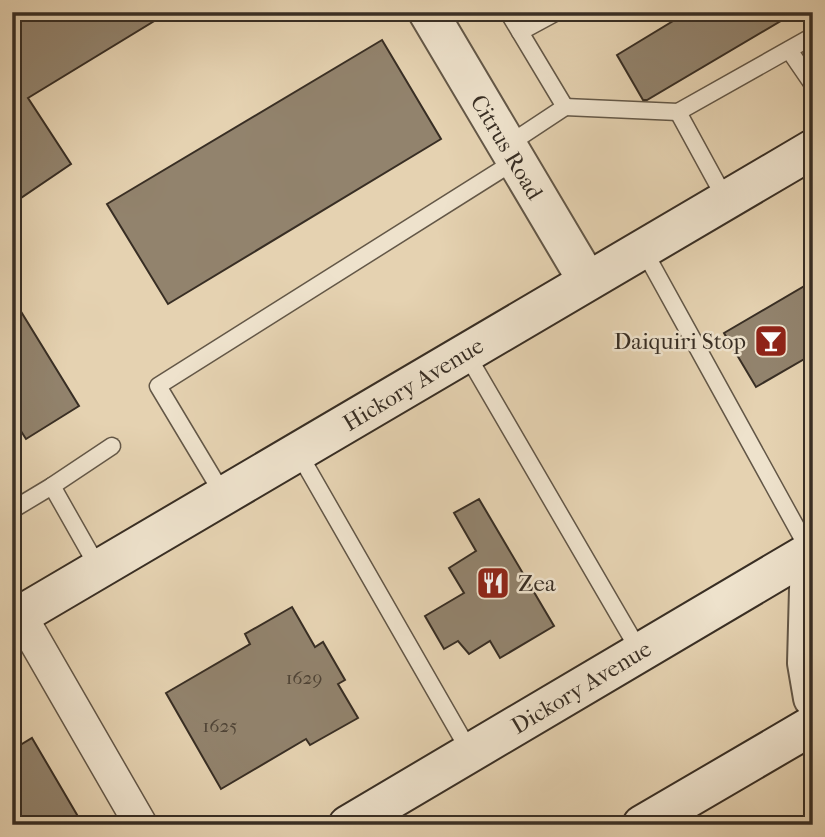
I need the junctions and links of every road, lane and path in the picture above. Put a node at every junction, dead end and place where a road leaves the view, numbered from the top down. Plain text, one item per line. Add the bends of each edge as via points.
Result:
1 (428, 12) edge
2 (508, 12) edge
3 (556, 12) edge
4 (520, 32) junction
5 (813, 36) edge
6 (789, 50) junction
7 (813, 85) edge
8 (565, 107) junction
9 (678, 112) junction
10 (813, 149) edge
11 (511, 153) junction
12 (726, 200) junction
13 (643, 248) junction
14 (587, 281) junction
15 (466, 353) junction
16 (112, 446) dead end
17 (298, 452) junction
18 (52, 486) junction
19 (224, 496) junction
20 (12, 510) edge
21 (812, 553) edge
22 (99, 569) junction
23 (16, 618) edge
24 (639, 652) junction
25 (813, 698) edge
26 (813, 725) edge
27 (470, 752) junction
28 (663, 821) edge
29 (141, 825) edge
30 (348, 825) edge

1 - 11 main road, Citrus Road
2 - 4 lane
3 - 4 lane
4 - 8 lane
5 - 6 lane
6 - 7 lane
6 - 9 lane
8 - 9 lane
8 - 11 lane
9 - 12 lane
10 - 12 main road, Hickory Avenue
11 - 14 main road, Citrus Road
11 - 19 lane via 158,386
12 - 13 main road, Hickory Avenue
13 - 14 main road, Hickory Avenue
13 - 21 lane
14 - 15 main road, Hickory Avenue
15 - 17 main road, Hickory Avenue
15 - 24 lane
16 - 18 lane
17 - 19 main road, Hickory Avenue
17 - 27 lane
18 - 20 lane
18 - 22 lane
19 - 22 main road, Hickory Avenue
21 - 24 main road, Dickory Avenue
21 - 25 main road via 807,663
22 - 23 main road, Hickory Avenue
23 - 29 street
24 - 27 main road, Dickory Avenue
26 - 28 main road
27 - 30 main road, Dickory Avenue

